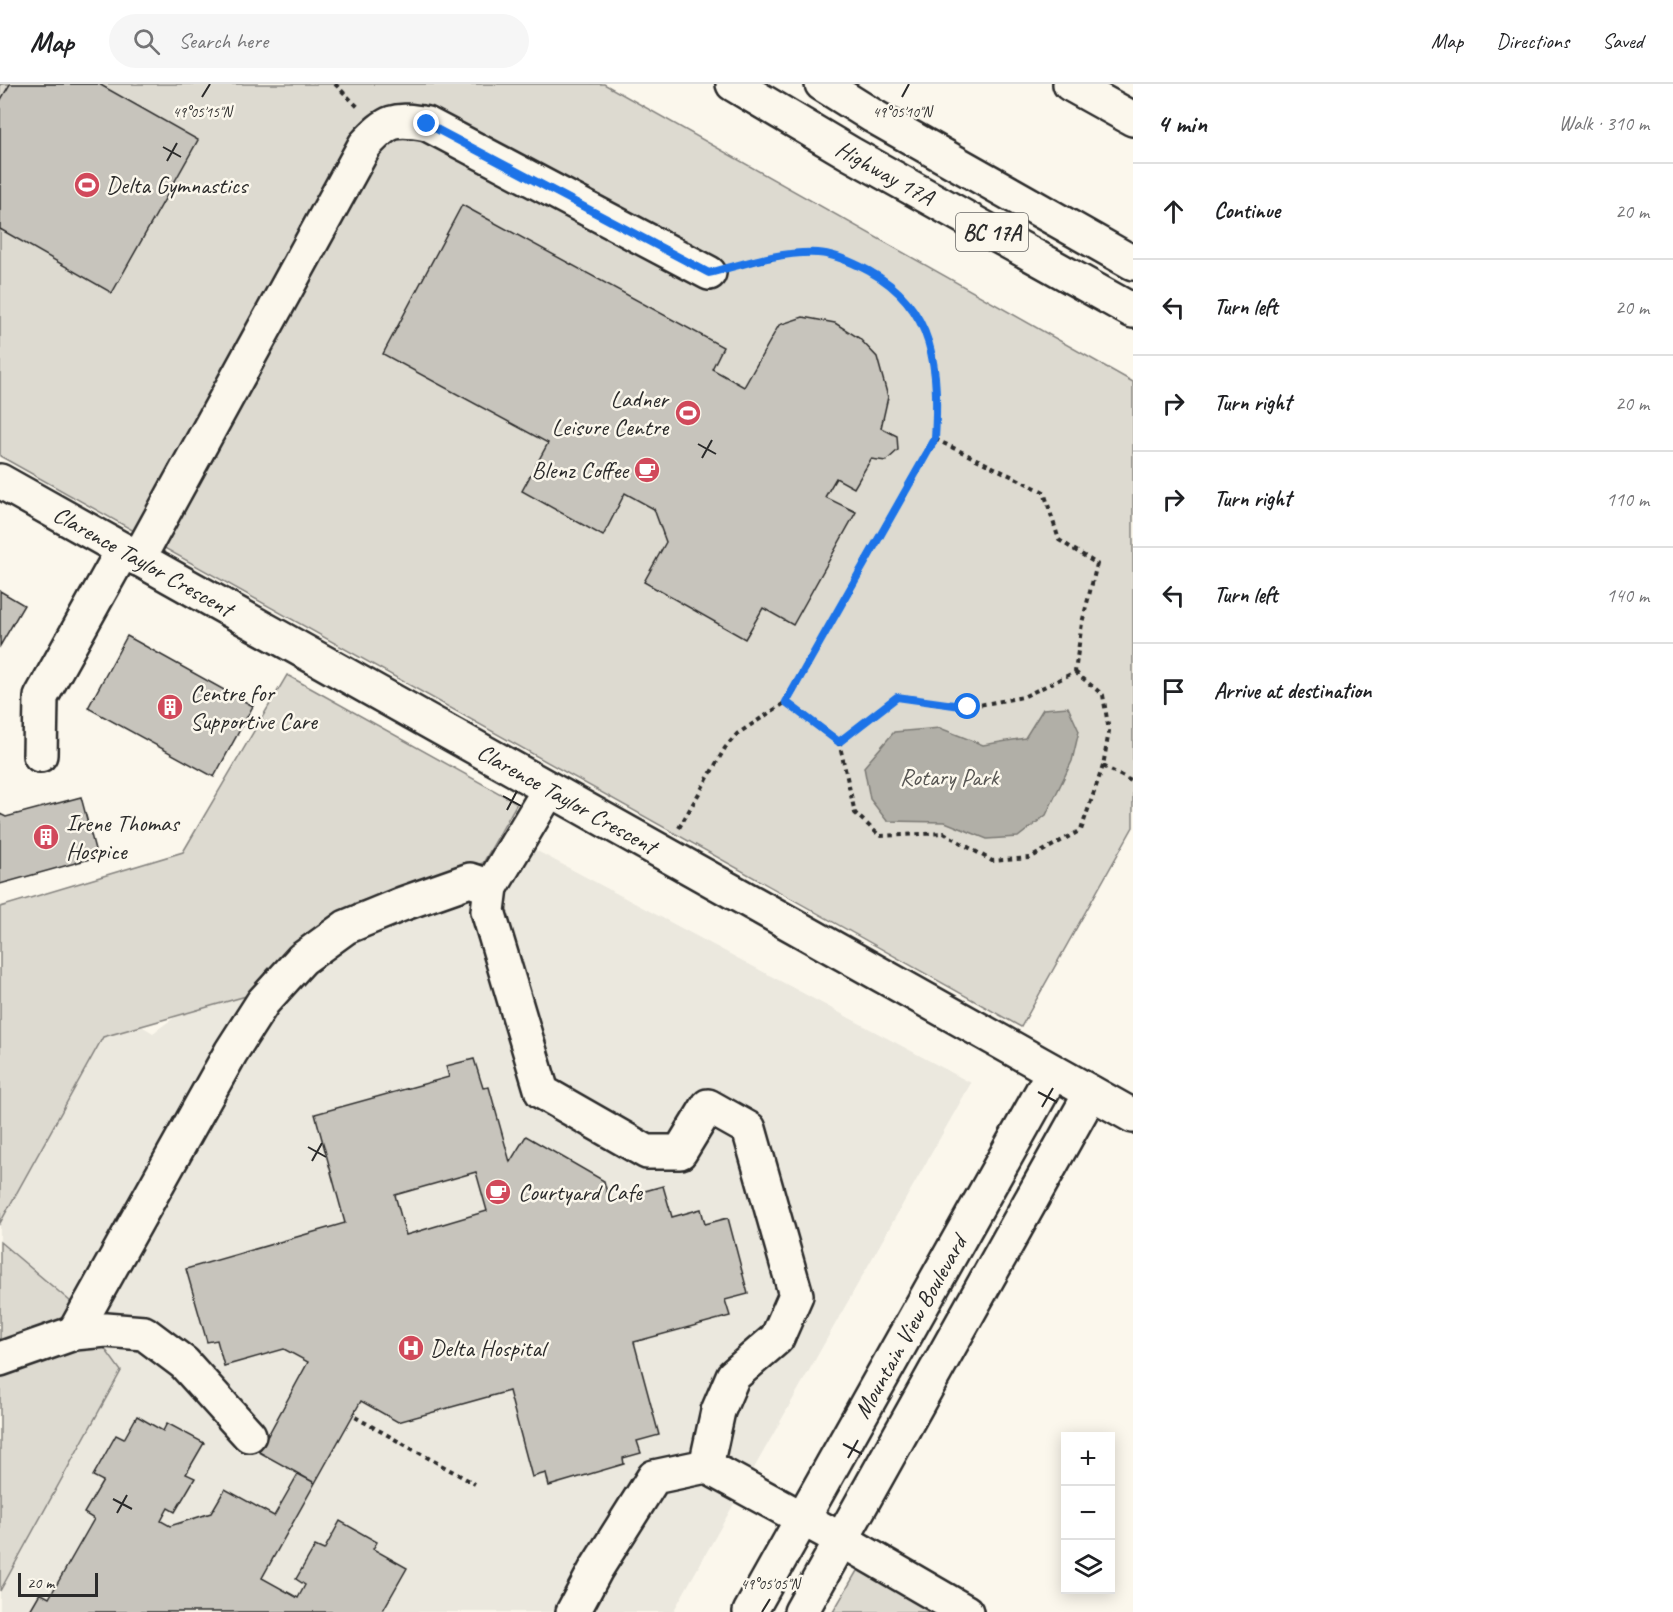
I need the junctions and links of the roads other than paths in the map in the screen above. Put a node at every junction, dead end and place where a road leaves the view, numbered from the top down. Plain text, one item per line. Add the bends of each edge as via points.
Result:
1 (733, 84) edge
2 (822, 84) edge
3 (1070, 84) edge
4 (1133, 119) edge
5 (1133, 263) edge
6 (709, 273) road end
7 (1133, 311) edge
8 (0, 481) edge
9 (130, 554) junction
10 (40, 754) dead end
11 (549, 790) junction
12 (491, 886) junction
13 (1053, 1072) junction
14 (1091, 1093) junction
15 (1133, 1116) edge
16 (74, 1333) junction
17 (0, 1359) edge
18 (249, 1436) dead end
19 (706, 1466) junction
20 (803, 1519) junction
21 (842, 1540) junction
22 (573, 1612) edge
23 (750, 1612) edge
24 (801, 1612) edge
25 (966, 1612) edge

1 - 7 main road, Highway 17A / BC 17A
2 - 5 main road, Highway 17A / BC 17A
3 - 4 main road
6 - 9 main road via 427,124 402,119 380,128 365,145
8 - 9 main road, Clarence Taylor Crescent
9 - 10 main road via 41,697
9 - 11 main road, Clarence Taylor Crescent
11 - 12 main road
11 - 13 main road, Clarence Taylor Crescent
12 - 16 main road via 470,880 402,904 346,927 302,958 263,1002 231,1052
12 - 19 main road via 488,911 542,1092 647,1152 680,1152 708,1106 749,1129 796,1295 777,1338 733,1376 718,1411
13 - 14 main road, Clarence Taylor Crescent
13 - 20 main road, Mountain View Boulevard
14 - 15 main road, Clarence Taylor Crescent
14 - 21 main road, Mountain View Boulevard
16 - 17 main road
16 - 18 main road via 144,1333 184,1363
19 - 20 main road
19 - 22 main road via 654,1477
20 - 21 main road
20 - 23 main road, Mountain View Boulevard
21 - 24 main road, Mountain View Boulevard
21 - 25 main road

